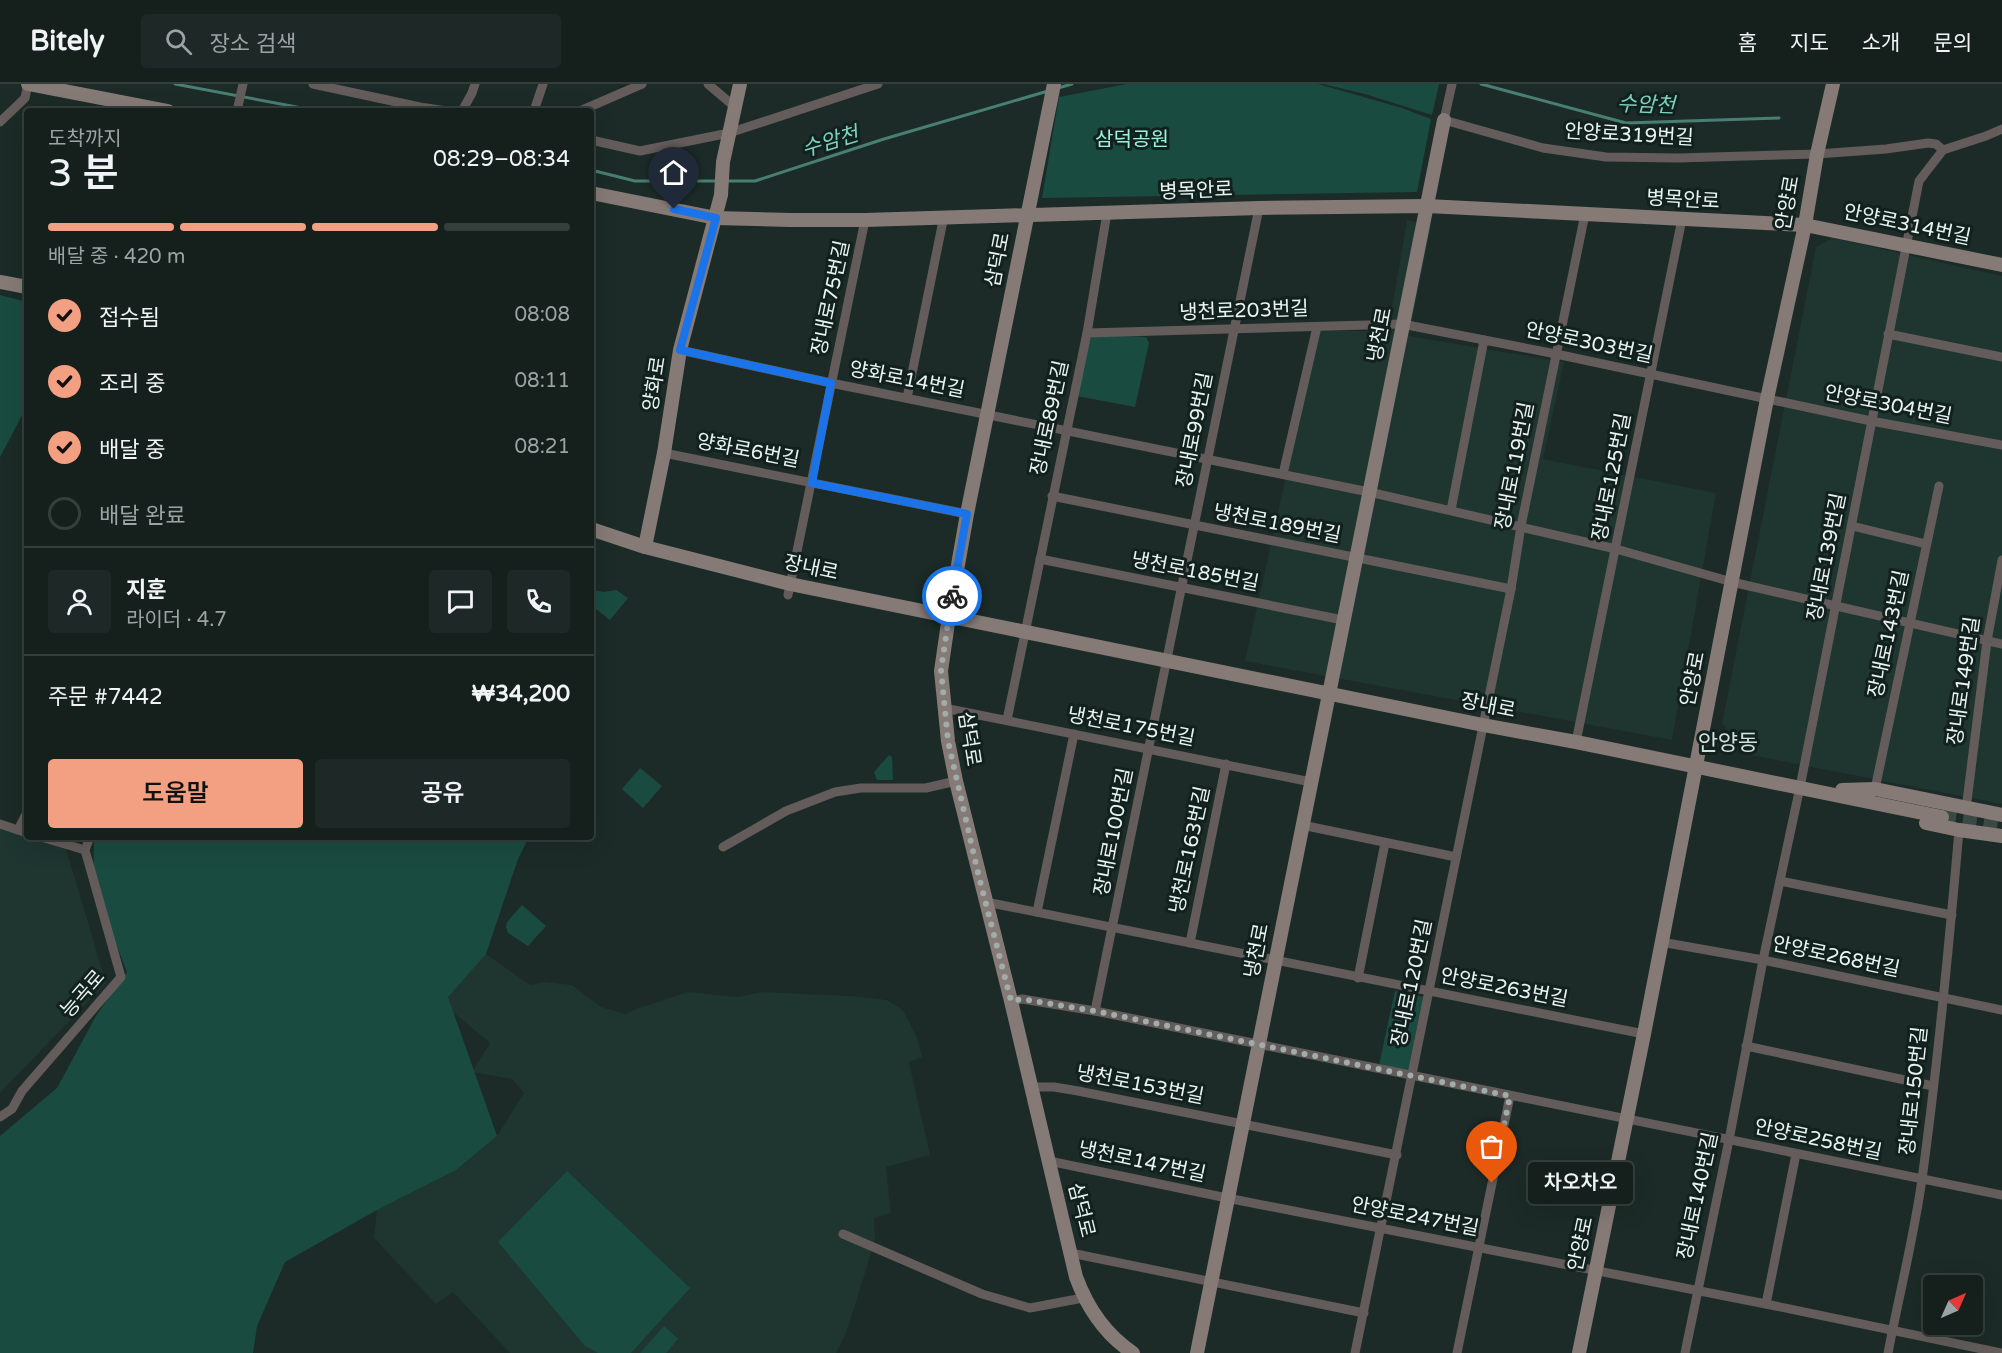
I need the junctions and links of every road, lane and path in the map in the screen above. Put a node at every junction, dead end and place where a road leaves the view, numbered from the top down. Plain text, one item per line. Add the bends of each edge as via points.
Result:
1 (28, 84) edge
2 (243, 84) edge
3 (313, 84) edge
4 (475, 84) edge
5 (543, 84) edge
6 (642, 84) edge
7 (708, 84) edge
8 (740, 84) edge
9 (1054, 84) edge
10 (1452, 84) edge
11 (1833, 84) edge
12 (873, 85) edge
13 (735, 107) junction
14 (152, 108) edge
15 (238, 108) edge
16 (420, 108) edge
17 (464, 108) edge
18 (535, 108) edge
19 (586, 108) edge
20 (1444, 120) junction
21 (0, 122) edge
22 (2002, 129) edge
23 (729, 133) junction
24 (594, 141) edge
25 (1943, 150) junction
26 (1817, 154) junction
27 (594, 194) edge
28 (1427, 206) junction
29 (1259, 208) junction
30 (1107, 213) junction
31 (1027, 214) junction
32 (1585, 214) junction
33 (944, 216) junction
34 (716, 218) junction
35 (1682, 219) junction
36 (865, 220) junction
37 (1805, 225) junction
38 (1907, 244) junction
39 (2002, 265) edge
40 (0, 282) edge
41 (24, 286) edge
42 (1402, 324) junction
43 (1317, 327) junction
44 (1233, 330) junction
45 (1087, 333) junction
46 (1888, 334) junction
47 (1484, 340) junction
48 (680, 350) junction
49 (1556, 354) junction
50 (2002, 357) edge
51 (1651, 375) junction
52 (831, 383) junction
53 (907, 398) junction
54 (1767, 399) junction
55 (987, 414) junction
56 (1871, 420) junction
57 (1065, 430) junction
58 (2002, 445) edge
59 (664, 453) junction
60 (1207, 459) junction
61 (1283, 474) junction
62 (812, 483) junction
63 (1939, 486) dead end
64 (1369, 492) junction
65 (1052, 496) junction
66 (1451, 510) junction
67 (967, 514) junction
68 (1194, 526) junction
69 (1521, 526) junction
70 (1852, 526) junction
71 (594, 530) edge
72 (1926, 544) junction
73 (645, 547) junction
74 (1616, 549) junction
75 (1355, 558) junction
76 (1040, 559) junction
77 (2002, 560) edge
78 (1732, 582) junction
79 (1181, 588) junction
80 (1511, 589) junction
81 (789, 590) junction
82 (1836, 606) junction
83 (949, 616) junction
84 (1343, 620) junction
85 (1910, 624) junction
86 (1026, 631) junction
87 (1987, 641) junction
88 (2002, 644) edge
89 (1166, 660) junction
90 (1330, 694) junction
91 (944, 708) junction
92 (1007, 720) junction
93 (1483, 726) junction
94 (1074, 735) junction
95 (1576, 742) junction
96 (1149, 749) junction
97 (1226, 764) junction
98 (1695, 768) junction
99 (956, 781) junction
100 (1311, 782) junction
101 (1800, 787) junction
102 (1875, 789) junction
103 (1821, 791) junction
104 (1966, 809) junction
105 (2002, 815) edge
106 (1942, 817) tunnel mouth
107 (0, 824) edge
108 (1302, 825) junction
109 (1959, 830) junction
110 (22, 832) edge
111 (2002, 836) edge
112 (51, 840) edge
113 (89, 840) edge
114 (1385, 843) junction
115 (723, 847) dead end
116 (86, 850) junction
117 (1456, 857) junction
118 (1780, 881) junction
119 (986, 902) junction
120 (1037, 912) junction
121 (1952, 915) junction
122 (1113, 928) junction
123 (1661, 942) junction
124 (1190, 943) junction
125 (1275, 960) junction
126 (1763, 960) junction
127 (1358, 978) junction
128 (1429, 992) junction
129 (1942, 998) junction
130 (1011, 1001) junction
131 (2002, 1010) edge
132 (1095, 1011) junction
133 (1644, 1034) junction
134 (1258, 1044) junction
135 (1746, 1046) junction
136 (1412, 1076) junction
137 (1933, 1086) junction
138 (1031, 1087) junction
139 (1510, 1096) junction
140 (0, 1117) edge
141 (1626, 1119) junction
142 (1241, 1124) junction
143 (1729, 1140) junction
144 (1796, 1154) junction
145 (1397, 1155) junction
146 (1049, 1161) junction
147 (1922, 1179) junction
148 (2002, 1195) edge
149 (1227, 1198) junction
150 (1382, 1229) junction
151 (843, 1233) dead end
152 (1478, 1248) junction
153 (1071, 1253) junction
154 (1595, 1272) junction
155 (1210, 1282) junction
156 (1697, 1291) junction
157 (1083, 1298) junction
158 (1766, 1304) junction
159 (1364, 1313) junction
160 (1893, 1331) junction
161 (1133, 1353) edge
162 (1197, 1353) edge
163 (1355, 1353) edge
164 (1457, 1353) edge
165 (1579, 1353) edge
166 (1684, 1353) edge
167 (1888, 1353) edge
168 (2001, 1353) edge

1 - 14 street
1 - 21 street via 25,98
2 - 15 street
3 - 16 street
4 - 17 street
5 - 18 street
6 - 19 street
7 - 13 street
8 - 13 street
9 - 31 street, 삼덕로
10 - 20 street
11 - 26 street, 안양로
12 - 23 street
13 - 23 street
20 - 26 street, 안양로319번길 via 1543,148 1606,157
20 - 28 street, 냉천로
22 - 25 street
23 - 24 street via 640,151
23 - 34 street, 양화로
25 - 26 street, 안양로319번길 via 1928,143
25 - 38 street, 장내로139번길 via 1919,181
26 - 37 street, 안양로
27 - 34 street, 병목안로
28 - 29 street, 병목안로
28 - 32 street, 병목안로
28 - 42 street, 냉천로
29 - 30 street, 병목안로
29 - 44 street, 장내로99번길
30 - 31 street, 병목안로
30 - 45 street, 장내로89번길
31 - 33 street, 병목안로
31 - 55 street, 삼덕로
32 - 35 street, 병목안로
32 - 49 street, 장내로119번길
33 - 36 street, 병목안로
33 - 53 street
34 - 36 street, 병목안로
34 - 48 street, 양화로
35 - 37 street, 병목안로
35 - 51 street, 장내로125번길
36 - 52 street, 장내로75번길
37 - 38 street, 안양로314번길
37 - 54 street, 안양로
38 - 39 street, 안양로314번길
38 - 46 street, 장내로139번길
40 - 41 street
42 - 43 street, 냉천로203번길
42 - 47 street, 안양로303번길
42 - 64 street, 냉천로
43 - 44 street, 냉천로203번길
43 - 61 street
44 - 45 street, 냉천로203번길
44 - 60 street, 장내로99번길
45 - 57 street, 장내로89번길
46 - 50 street
46 - 56 street, 장내로139번길
47 - 49 street, 안양로303번길
47 - 66 street
48 - 52 street, 양화로14번길
48 - 59 street, 양화로
49 - 51 street, 안양로303번길
49 - 69 street, 장내로119번길
51 - 54 street, 안양로303번길
51 - 74 street, 장내로125번길
52 - 53 street, 양화로14번길
52 - 62 street, 장내로75번길
53 - 55 street, 양화로14번길
54 - 56 street, 안양로304번길
54 - 78 street, 안양로
55 - 57 street, 양화로14번길
55 - 67 street, 삼덕로
56 - 58 street, 안양로304번길
56 - 70 street, 장내로139번길
57 - 60 street, 양화로14번길
57 - 65 street, 장내로89번길
59 - 62 street, 양화로6번길
59 - 73 street, 양화로
60 - 61 street, 양화로14번길
60 - 68 street, 장내로99번길
61 - 64 street, 양화로14번길
62 - 67 street, 양화로6번길
62 - 81 street, 장내로75번길
63 - 72 street, 장내로143번길
64 - 66 street, 양화로14번길
64 - 75 street, 냉천로
65 - 68 street, 냉천로189번길
65 - 76 street, 장내로89번길
66 - 69 street, 양화로14번길
67 - 83 street, 삼덕로
68 - 75 street, 냉천로189번길
68 - 79 street, 장내로99번길
69 - 74 street, 양화로14번길
69 - 80 street, 장내로119번길
70 - 72 street
70 - 82 street, 장내로139번길
71 - 73 street, 장내로
72 - 85 street, 장내로143번길
73 - 81 street, 장내로
74 - 78 street, 양화로14번길
74 - 95 street, 장내로125번길
75 - 80 street
75 - 84 street, 냉천로
76 - 79 street, 냉천로185번길
76 - 86 street, 장내로89번길
77 - 87 street, 장내로149번길
78 - 82 street, 양화로14번길
78 - 98 street, 안양로
79 - 84 street, 냉천로185번길
79 - 89 street, 장내로99번길
80 - 93 street, 장내로119번길
81 - 83 street, 장내로
82 - 85 street, 양화로14번길
82 - 101 street, 장내로139번길
83 - 86 street, 장내로
83 - 91 street, 삼덕로 via 941,670
84 - 90 street, 냉천로
85 - 87 street, 양화로14번길
85 - 102 street, 장내로143번길
86 - 89 street, 장내로
86 - 92 street
87 - 88 street, 양화로14번길
87 - 104 street, 장내로149번길
89 - 90 street, 장내로
89 - 96 street, 장내로100번길
90 - 93 street, 장내로
90 - 100 street, 냉천로
91 - 92 street, 냉천로175번길
91 - 99 street, 삼덕로
92 - 94 street, 냉천로175번길
93 - 95 street, 장내로
93 - 117 street, 장내로120번길
94 - 96 street, 냉천로175번길
94 - 120 street
95 - 98 street, 장내로
96 - 97 street, 냉천로175번길
96 - 122 street, 장내로100번길
97 - 100 street, 냉천로175번길
97 - 124 street, 냉천로163번길
98 - 101 street, 장내로
98 - 123 street, 안양로
99 - 115 street via 926,788 835,792 786,811
99 - 119 street, 삼덕로
100 - 108 street, 냉천로
101 - 103 street, 장내로
101 - 118 street, 장내로140번길
102 - 103 street
102 - 104 street
103 - 106 street, 장내로
103 - 109 street via 1864,809
104 - 105 street
107 - 110 street
108 - 114 street
108 - 125 street, 냉천로
109 - 111 street
109 - 121 street, 장내로150번길
112 - 116 street
113 - 116 street
114 - 117 street
114 - 127 street
116 - 140 street, 능곡로 via 121,978 22,1091 12,1109
117 - 128 street, 장내로120번길
118 - 121 street
118 - 126 street, 장내로140번길
119 - 120 street, 냉천로163번길
119 - 130 street, 삼덕로
120 - 122 street, 냉천로163번길
121 - 129 street, 장내로150번길
122 - 124 street, 냉천로163번길
122 - 132 street, 장내로100번길
123 - 126 street, 안양로268번길
123 - 133 street, 안양로
124 - 125 street, 냉천로163번길
125 - 127 street, 안양로263번길
125 - 134 street, 냉천로
126 - 129 street, 안양로268번길
126 - 135 street, 장내로140번길
127 - 128 street, 안양로263번길
128 - 133 street, 안양로263번길
128 - 136 street, 장내로120번길
129 - 131 street, 안양로268번길
129 - 137 street, 장내로150번길
130 - 132 street, 안양로258번길 via 1022,999
130 - 138 street, 삼덕로
132 - 134 street, 안양로258번길
133 - 141 street, 안양로
134 - 136 street, 안양로258번길
134 - 142 street, 냉천로
135 - 137 street
135 - 143 street, 장내로140번길
136 - 139 street, 안양로258번길
136 - 145 street, 장내로120번길
137 - 147 street, 장내로150번길
138 - 142 street, 냉천로153번길 via 1078,1091
138 - 146 street, 삼덕로
139 - 141 street, 안양로258번길
139 - 152 street
141 - 143 street, 안양로258번길
141 - 154 street, 안양로
142 - 145 street, 냉천로153번길
142 - 149 street, 냉천로
143 - 144 street, 안양로258번길
143 - 156 street, 장내로140번길
144 - 147 street, 안양로258번길
144 - 158 street
145 - 150 street, 장내로120번길
146 - 149 street, 냉천로147번길
146 - 153 street, 삼덕로
147 - 148 street, 안양로258번길
147 - 160 street, 장내로150번길
149 - 150 street, 안양로247번길
149 - 155 street, 냉천로
150 - 152 street, 안양로247번길
150 - 159 street, 장내로120번길
151 - 157 street via 982,1294 1030,1308
152 - 154 street, 안양로247번길
152 - 164 street
153 - 155 street
153 - 157 street, 삼덕로
154 - 156 street, 안양로247번길
154 - 165 street, 안양로
155 - 159 street
155 - 162 street, 냉천로
156 - 158 street, 안양로247번길
156 - 166 street, 장내로140번길
157 - 161 street, 삼덕로 via 1110,1333
158 - 160 street, 안양로247번길
159 - 163 street, 장내로120번길
160 - 167 street, 장내로150번길
160 - 168 street, 안양로247번길

